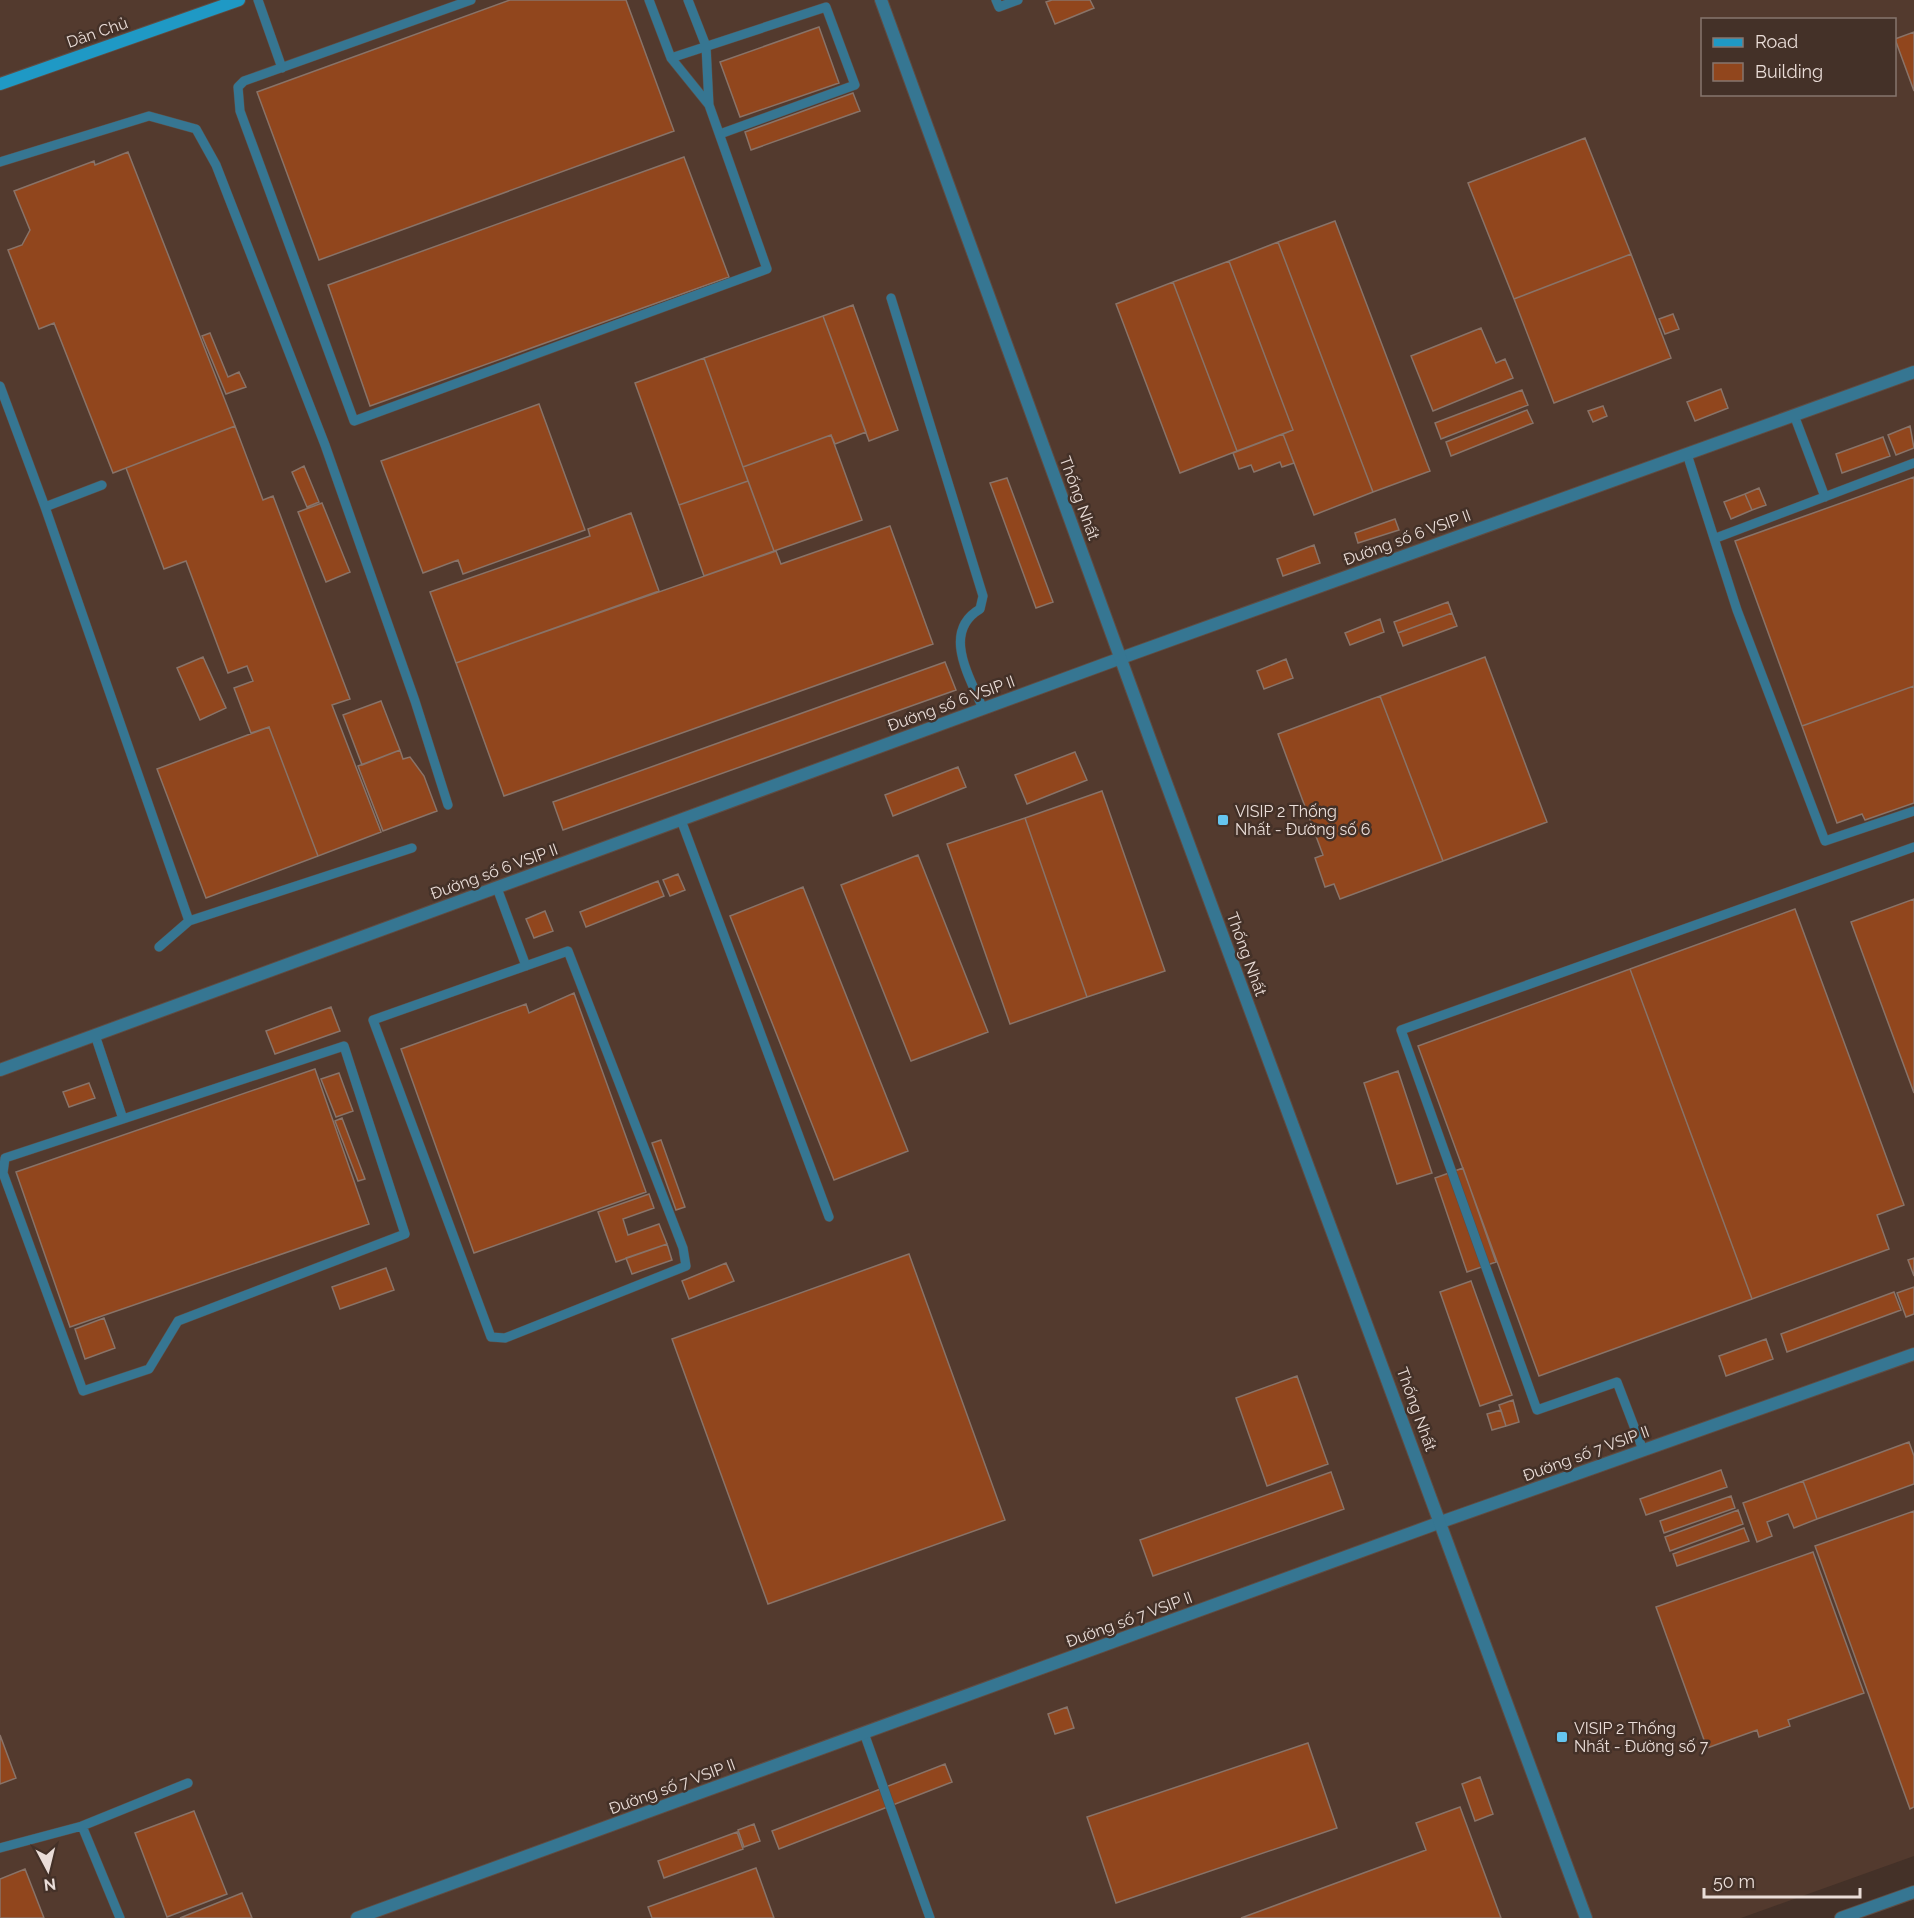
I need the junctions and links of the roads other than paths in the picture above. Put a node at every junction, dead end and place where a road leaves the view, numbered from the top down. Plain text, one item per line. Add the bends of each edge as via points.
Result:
1 (239, 0) edge
2 (258, 0) edge
3 (471, 0) edge
4 (649, 0) edge
5 (688, 0) edge
6 (881, 0) edge
7 (996, 0) edge
8 (1018, 0) edge
9 (706, 46) junction
10 (671, 58) junction
11 (282, 68) junction
12 (0, 84) edge
13 (709, 105) junction
14 (720, 134) junction
15 (0, 162) edge
16 (891, 298) dead end
17 (1914, 372) edge
18 (0, 386) edge
19 (1794, 415) junction
20 (1687, 454) junction
21 (1914, 463) edge
22 (102, 485) dead end
23 (1825, 496) junction
24 (45, 507) junction
25 (1716, 538) junction
26 (1121, 658) junction
27 (983, 709) junction
28 (448, 805) dead end
29 (1914, 811) edge
30 (681, 820) junction
31 (1914, 847) edge
32 (412, 848) dead end
33 (497, 888) junction
34 (189, 921) junction
35 (159, 947) dead end
36 (526, 966) junction
37 (95, 1035) junction
38 (0, 1070) edge
39 (123, 1119) junction
40 (829, 1217) dead end
41 (1914, 1354) edge
42 (1643, 1450) junction
43 (1441, 1522) junction
44 (864, 1733) junction
45 (188, 1782) dead end
46 (82, 1826) junction
47 (0, 1848) edge
48 (1914, 1892) edge
49 (120, 1918) edge
50 (357, 1918) edge
51 (930, 1918) edge
52 (1586, 1918) edge
53 (1841, 1918) edge

1 - 12 main road, Dân Chủ
2 - 11 lane
3 - 11 lane
4 - 10 lane
5 - 9 lane
6 - 26 street, Thống Nhất
7 - 8 lane via 999,7
9 - 10 lane
9 - 13 lane
9 - 14 lane via 826,7 855,85
10 - 13 lane
11 - 14 lane via 244,81 238,87 240,111 354,421 767,269
13 - 14 lane
15 - 28 lane via 149,116 196,129 216,165 325,445
16 - 27 lane via 982,596 980,609 961,626 960,640 963,659
17 - 19 street, Đường số 6 VSIP II
18 - 24 lane
19 - 20 street, Đường số 6 VSIP II
19 - 23 lane
20 - 25 lane
20 - 26 street, Đường số 6 VSIP II
21 - 23 lane
22 - 24 lane
23 - 25 lane
24 - 34 lane
25 - 29 lane via 1737,610 1825,841
26 - 27 street, Đường số 6 VSIP II
26 - 43 street, Thống Nhất
27 - 30 street, Đường số 6 VSIP II
30 - 33 street, Đường số 6 VSIP II
30 - 40 lane
31 - 42 lane via 1401,1030 1538,1410 1617,1382
32 - 34 lane
33 - 36 lane
33 - 37 street, Đường số 6 VSIP II
34 - 35 lane
36 - 36 lane via 373,1020 491,1337 505,1338 686,1266 683,1248 568,951
37 - 38 street, Đường số 6 VSIP II
37 - 39 lane
39 - 39 lane via 5,1158 3,1173 82,1391 149,1369 178,1321 405,1234 344,1046
41 - 42 street, Đường số 7 VSIP II
42 - 43 street, Đường số 7 VSIP II
43 - 44 street, Đường số 7 VSIP II
43 - 52 street, Thống Nhất
44 - 50 street, Đường số 7 VSIP II
44 - 51 lane
45 - 46 lane
46 - 47 lane
46 - 49 lane
48 - 53 street

